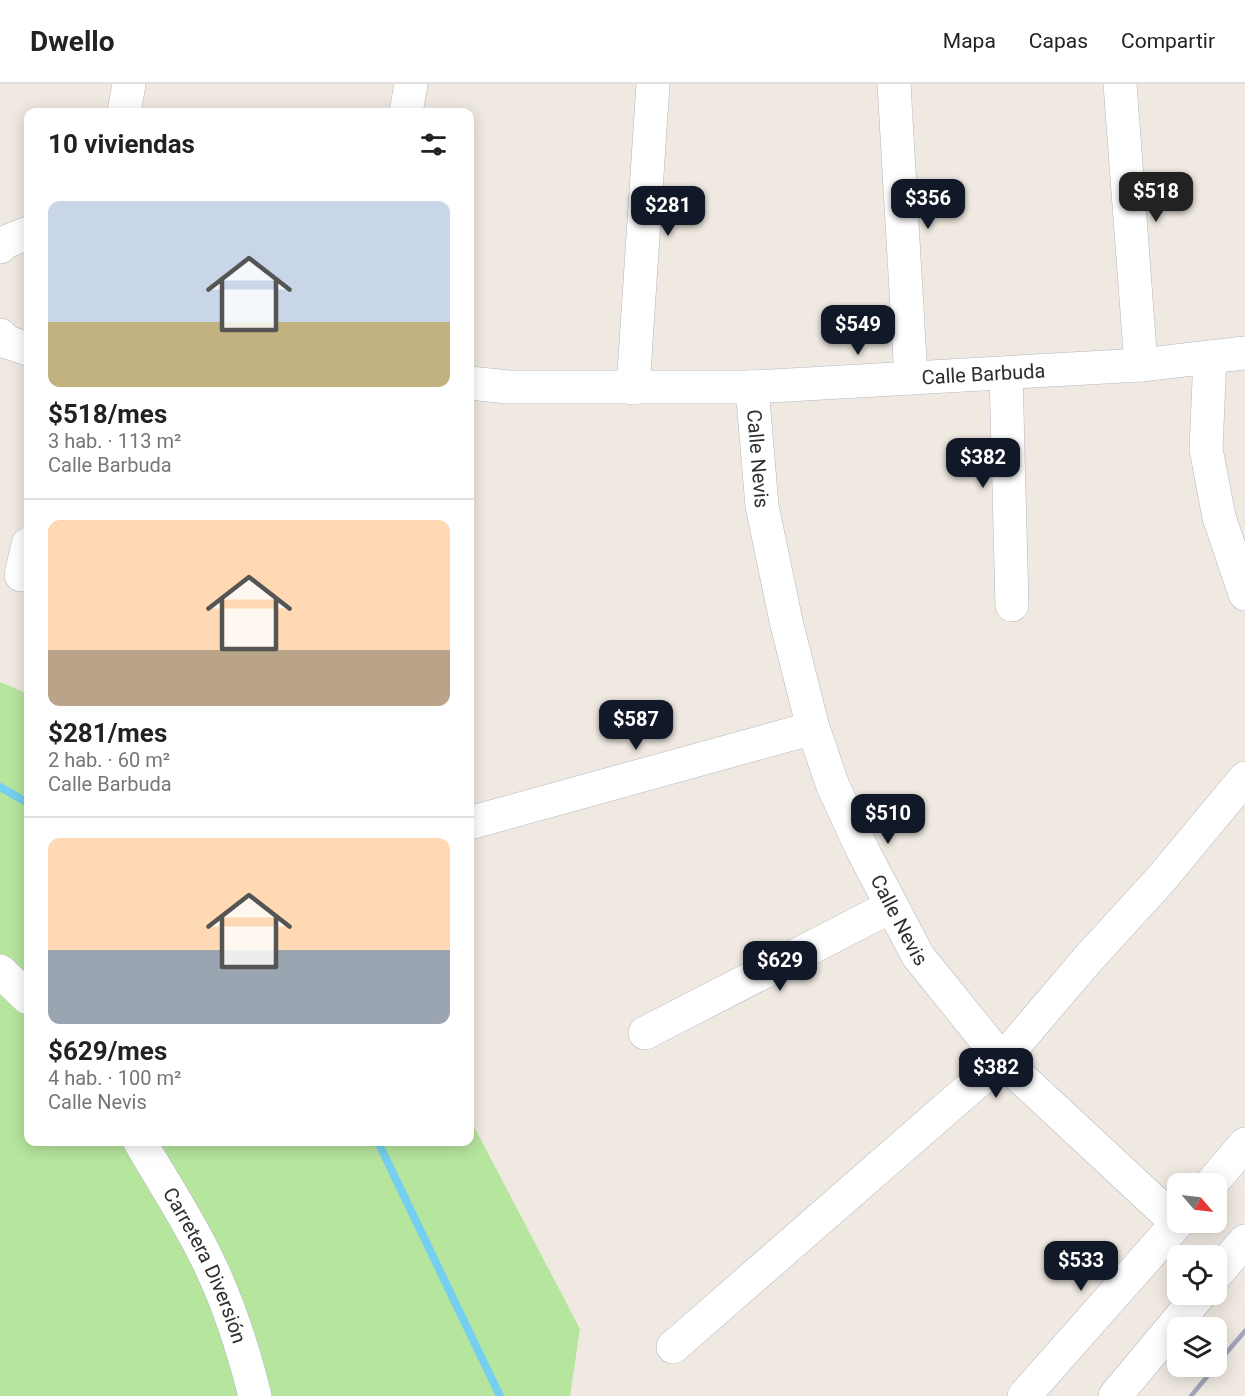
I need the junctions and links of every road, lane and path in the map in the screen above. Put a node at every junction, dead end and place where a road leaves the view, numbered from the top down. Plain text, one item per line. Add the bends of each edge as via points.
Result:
1 (129, 84) edge
2 (411, 84) edge
3 (652, 84) edge
4 (894, 84) edge
5 (1120, 84) edge
6 (125, 108) edge
7 (407, 108) edge
8 (24, 235) edge
9 (0, 247) edge
10 (0, 335) edge
11 (24, 348) edge
12 (1245, 353) edge
13 (1210, 357) junction
14 (1141, 365) junction
15 (1006, 373) junction
16 (911, 378) junction
17 (474, 383) edge
18 (633, 387) junction
19 (752, 387) junction
20 (24, 562) edge
21 (21, 575) dead end
22 (1245, 594) edge
23 (1012, 605) dead end
24 (813, 728) junction
25 (1245, 778) edge
26 (474, 822) edge
27 (892, 906) junction
28 (0, 971) edge
29 (24, 994) edge
30 (645, 1033) dead end
31 (1002, 1060) junction
32 (1245, 1144) edge
33 (142, 1146) edge
34 (1220, 1173) edge
35 (1167, 1214) edge
36 (1168, 1233) edge
37 (1245, 1240) edge
38 (1227, 1261) edge
39 (1191, 1305) edge
40 (673, 1347) dead end
41 (255, 1396) edge
42 (1024, 1396) edge
43 (1115, 1396) edge

1 - 6 street
2 - 7 street
3 - 18 street
4 - 16 street
5 - 14 street
8 - 9 street
10 - 11 street
12 - 13 street, Calle Barbuda
13 - 14 street, Calle Barbuda
13 - 22 street via 1206,449 1219,517
14 - 15 street, Calle Barbuda
15 - 16 street, Calle Barbuda
15 - 23 street
16 - 19 street, Calle Barbuda
17 - 18 street, Calle Barbuda
18 - 19 street, Calle Barbuda
19 - 24 street, Calle Nevis via 762,506
20 - 21 street
24 - 26 street
24 - 27 street, Calle Nevis via 833,786
25 - 31 street
27 - 30 street
27 - 31 street, Calle Nevis via 918,956
28 - 29 street
31 - 35 street, Calle Nevis
31 - 40 street
32 - 34 street
33 - 41 street, Carretera Diversión via 206,1256 229,1310
36 - 42 street
37 - 38 street
39 - 43 street

